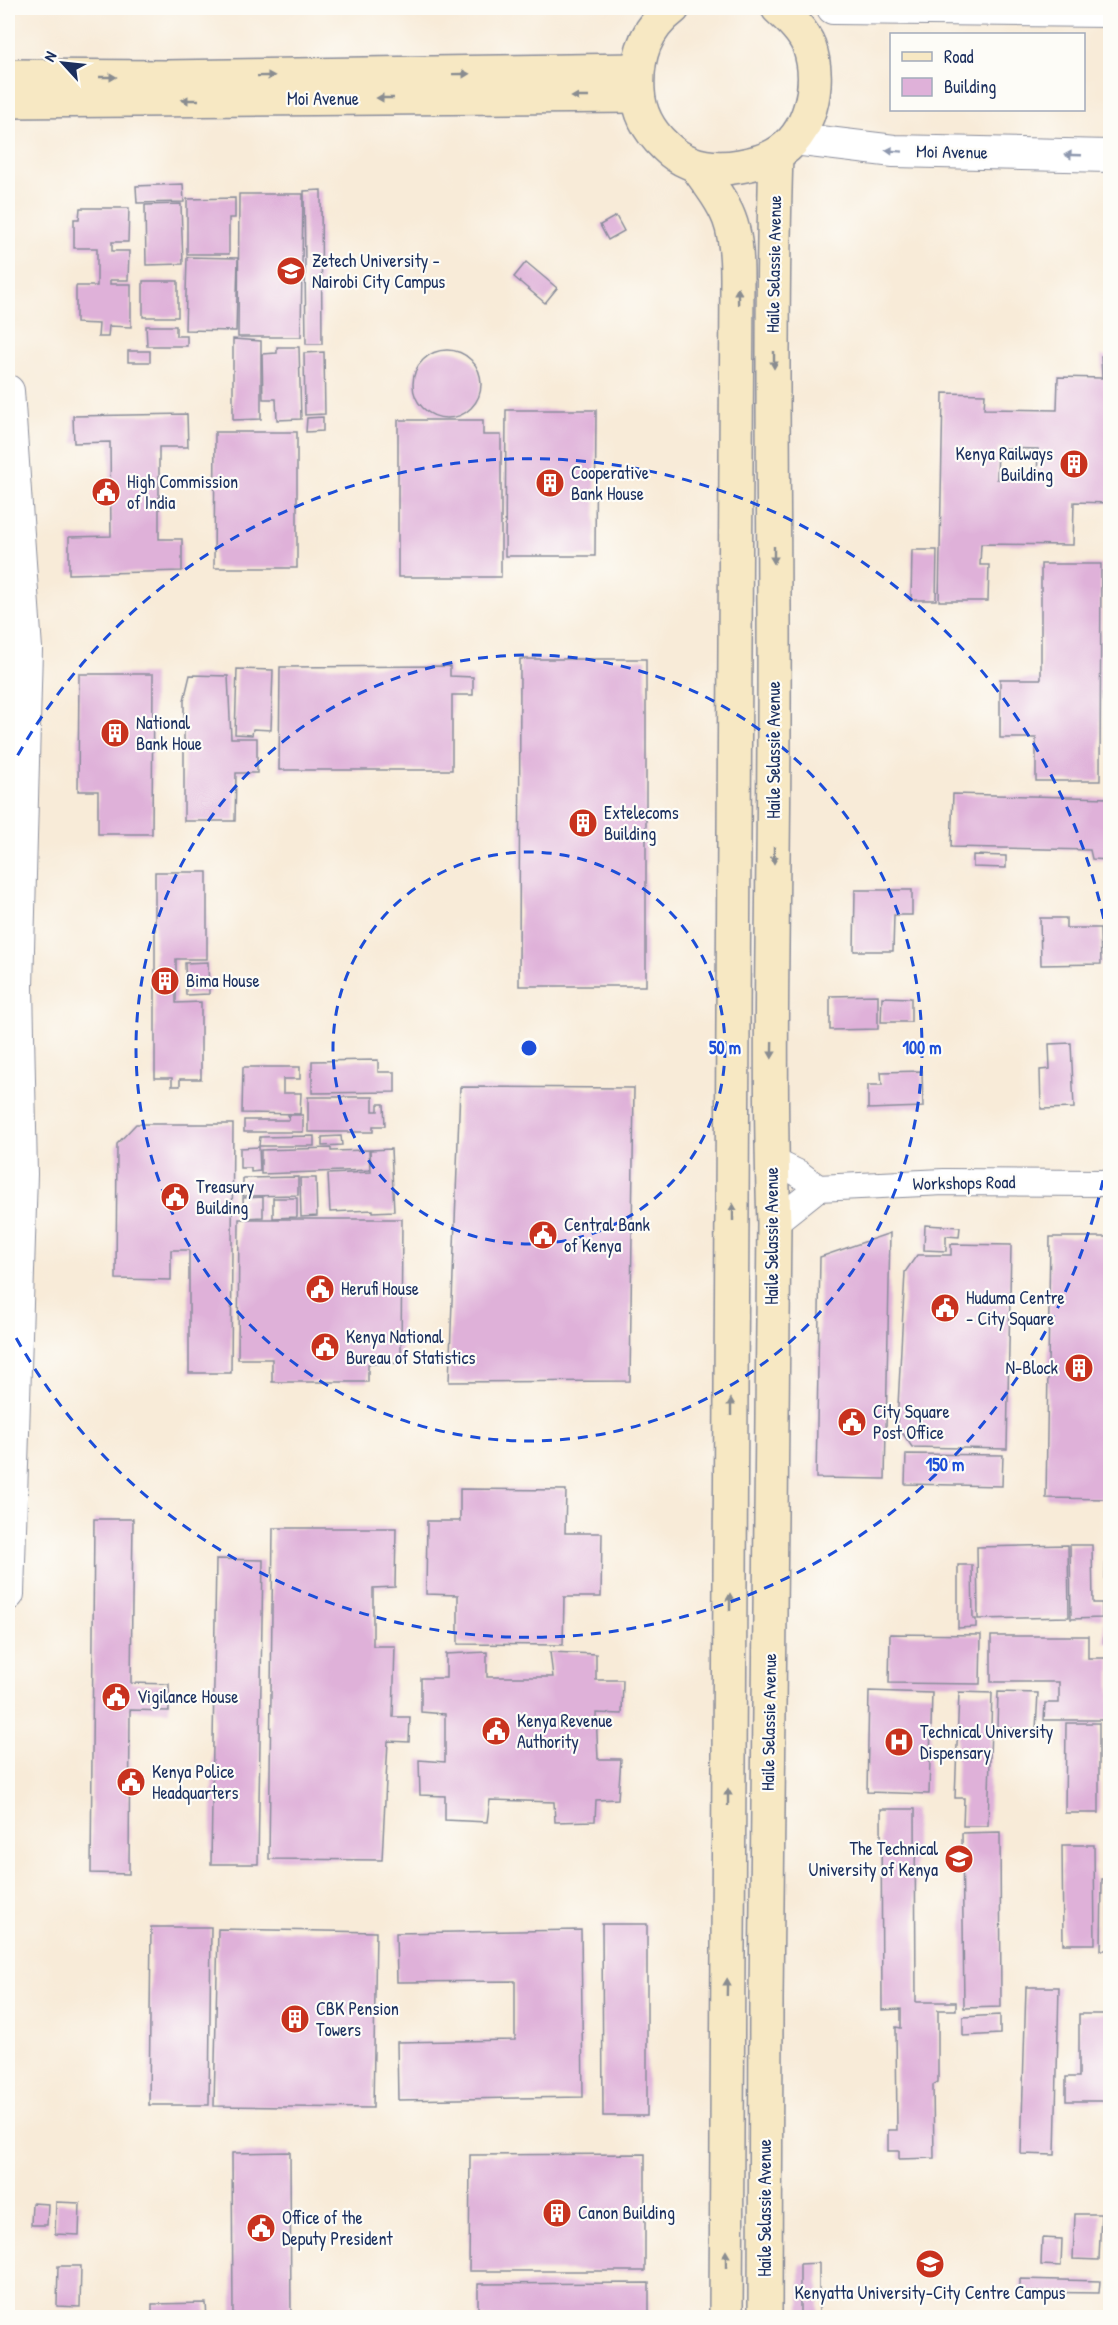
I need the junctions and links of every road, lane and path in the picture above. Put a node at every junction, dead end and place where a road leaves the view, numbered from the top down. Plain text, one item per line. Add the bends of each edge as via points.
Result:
1 (673, 8) edge
2 (778, 8) edge
3 (833, 8) edge
4 (1110, 11) edge
5 (8, 76) edge
6 (637, 83) junction
7 (8, 101) edge
8 (785, 147) junction
9 (1110, 156) edge
10 (697, 167) junction
11 (8, 392) edge
12 (12, 988) edge
13 (12, 1018) edge
14 (771, 1160) junction
15 (1110, 1183) edge
16 (818, 1188) junction
17 (774, 1223) junction
18 (8, 1594) edge
19 (726, 2318) edge
20 (765, 2318) edge

1 - 6 main road via 652,28 640,51
2 - 8 main road, Haile Selassie Avenue via 795,24 808,45 814,69 814,94 807,118
3 - 4 street
5 -> 6 main road, Moi Avenue
6 -> 7 main road, Moi Avenue
6 - 10 main road, Haile Selassie Avenue via 639,108 653,135 675,156
9 -> 8 street, Moi Avenue
8 - 10 main road, Haile Selassie Avenue via 756,163 727,169
8 -> 14 main road, Haile Selassie Avenue via 773,278
19 -> 10 main road, Haile Selassie Avenue via 738,278 737,243 729,215
11 - 12 street via 26,649
12 - 13 street
13 - 18 street via 21,1174
14 - 16 street
14 - 17 main road, Haile Selassie Avenue
15 - 16 street, Workshops Road via 944,1182
16 - 17 street
17 - 20 main road, Haile Selassie Avenue

